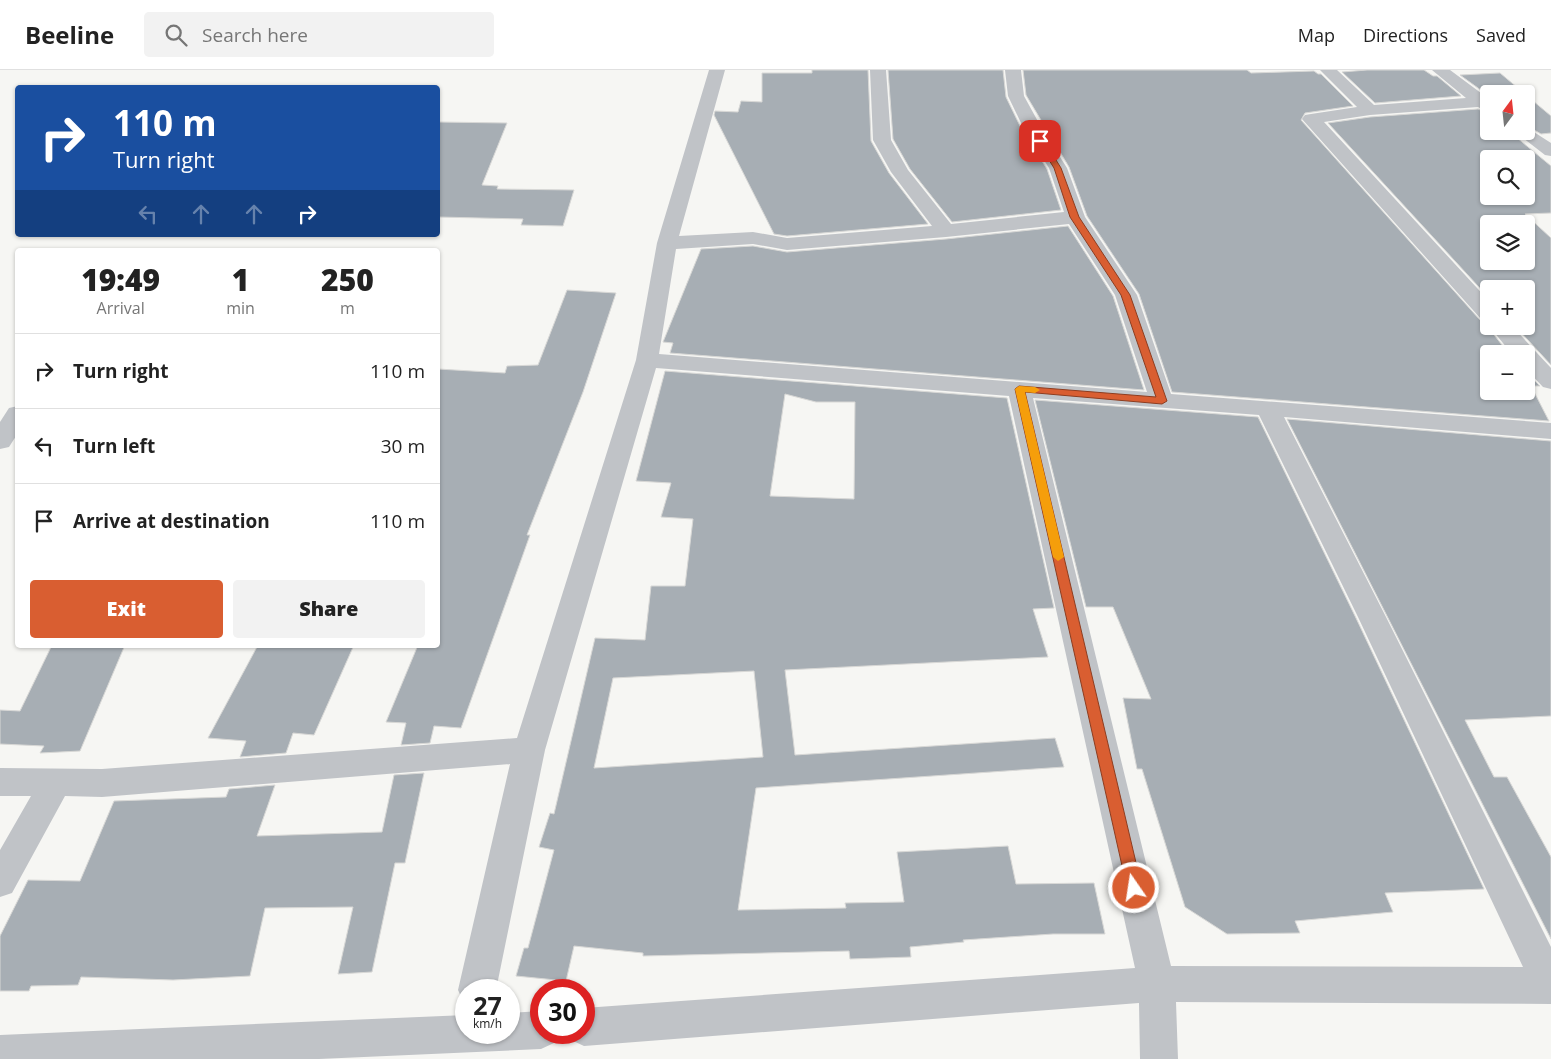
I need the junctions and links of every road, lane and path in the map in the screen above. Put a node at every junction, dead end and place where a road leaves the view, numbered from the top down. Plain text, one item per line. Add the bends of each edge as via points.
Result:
1 (717, 70) edge
2 (878, 70) edge
3 (1013, 70) edge
4 (1328, 70) edge
5 (1440, 70) edge
6 (1480, 101) edge
7 (1480, 105) edge
8 (1370, 110) junction
9 (1535, 140) edge
10 (1551, 151) edge
11 (1074, 217) junction
12 (946, 231) junction
13 (667, 243) junction
14 (1480, 304) edge
15 (1508, 335) edge
16 (1518, 345) edge
17 (647, 360) junction
18 (1535, 364) edge
19 (1551, 382) edge
20 (1019, 389) junction
21 (1162, 401) junction
22 (1267, 408) junction
23 (15, 418) edge
24 (1551, 431) edge
25 (0, 441) edge
26 (529, 750) junction
27 (0, 782) edge
28 (55, 783) junction
29 (0, 882) edge
30 (479, 979) edge
31 (1157, 984) junction
32 (1551, 985) edge
33 (595, 1026) edge
34 (455, 1042) edge
35 (0, 1054) edge
36 (1159, 1059) edge

1 - 13 street
2 - 12 street via 882,140 900,172
3 - 11 street via 1016,96 1058,168
4 - 8 street
5 - 6 street
7 - 8 street
8 - 14 street via 1311,119
9 - 10 street
11 - 12 street
11 - 21 street via 1126,295
12 - 13 street via 787,244 754,238
13 - 17 street
15 - 16 street
17 - 20 street
17 - 26 street
18 - 19 street
20 - 21 street
20 - 31 street
21 - 22 street
22 - 24 street
22 - 32 street
23 - 25 street
26 - 28 street via 102,783
26 - 30 street
27 - 28 street
28 - 29 street
31 - 32 street
31 - 33 street
31 - 36 street
34 - 35 street

